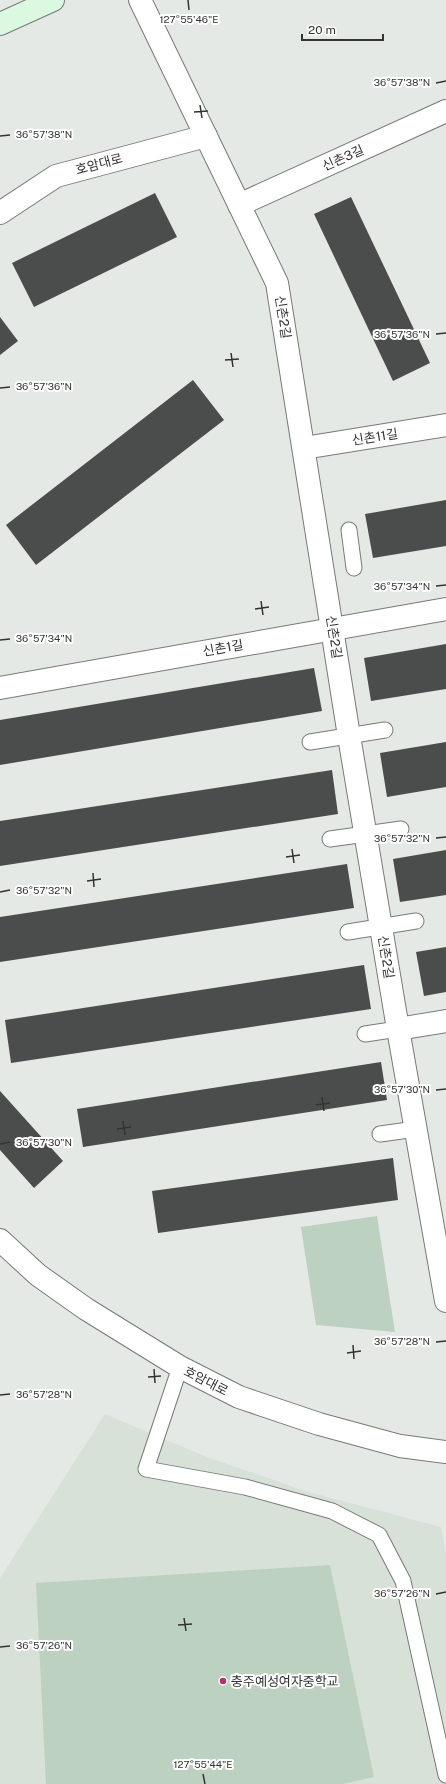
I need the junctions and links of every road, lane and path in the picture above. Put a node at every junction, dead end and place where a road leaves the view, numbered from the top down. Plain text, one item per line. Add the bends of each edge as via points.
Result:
1 (53, 0) edge
2 (140, 0) edge
3 (0, 24) edge
4 (446, 111) edge
5 (206, 136) junction
6 (239, 205) junction
7 (0, 213) edge
8 (446, 425) edge
9 (304, 448) junction
10 (349, 530) dead end
11 (354, 568) dead end
12 (446, 609) edge
13 (333, 629) junction
14 (0, 688) edge
15 (385, 730) dead end
16 (349, 736) junction
17 (310, 742) dead end
18 (401, 829) dead end
19 (366, 834) junction
20 (330, 839) dead end
21 (416, 921) dead end
22 (381, 927) junction
23 (348, 932) dead end
24 (446, 1021) edge
25 (398, 1029) junction
26 (365, 1034) dead end
27 (416, 1129) junction
28 (380, 1134) dead end
29 (0, 1240) edge
30 (446, 1301) edge
31 (180, 1367) junction
32 (446, 1452) edge
33 (446, 1775) edge

1 - 3 main road
2 - 5 street, 신촌2길
4 - 6 street, 신촌3길
5 - 6 street, 신촌2길
5 - 7 street, 호암대로 via 56,176
6 - 9 street, 신촌2길 via 277,283
8 - 9 street, 신촌11길
9 - 13 street, 신촌2길
10 - 11 lane
12 - 13 street, 신촌1길
13 - 14 street, 신촌1길
13 - 16 street, 신촌2길
15 - 16 lane
16 - 17 lane
16 - 19 street, 신촌2길
18 - 19 lane
19 - 20 lane
19 - 22 street, 신촌2길
21 - 22 lane
22 - 23 lane
22 - 25 street, 신촌2길
24 - 25 street
25 - 26 lane
25 - 27 street, 신촌2길
27 - 28 lane
27 - 30 street, 신촌2길
29 - 31 street, 호암대로 via 38,1275 86,1309
31 - 32 street, 호암대로 via 239,1397 319,1424 400,1446
31 - 33 lane via 146,1469 245,1487 332,1511 379,1535 403,1581

